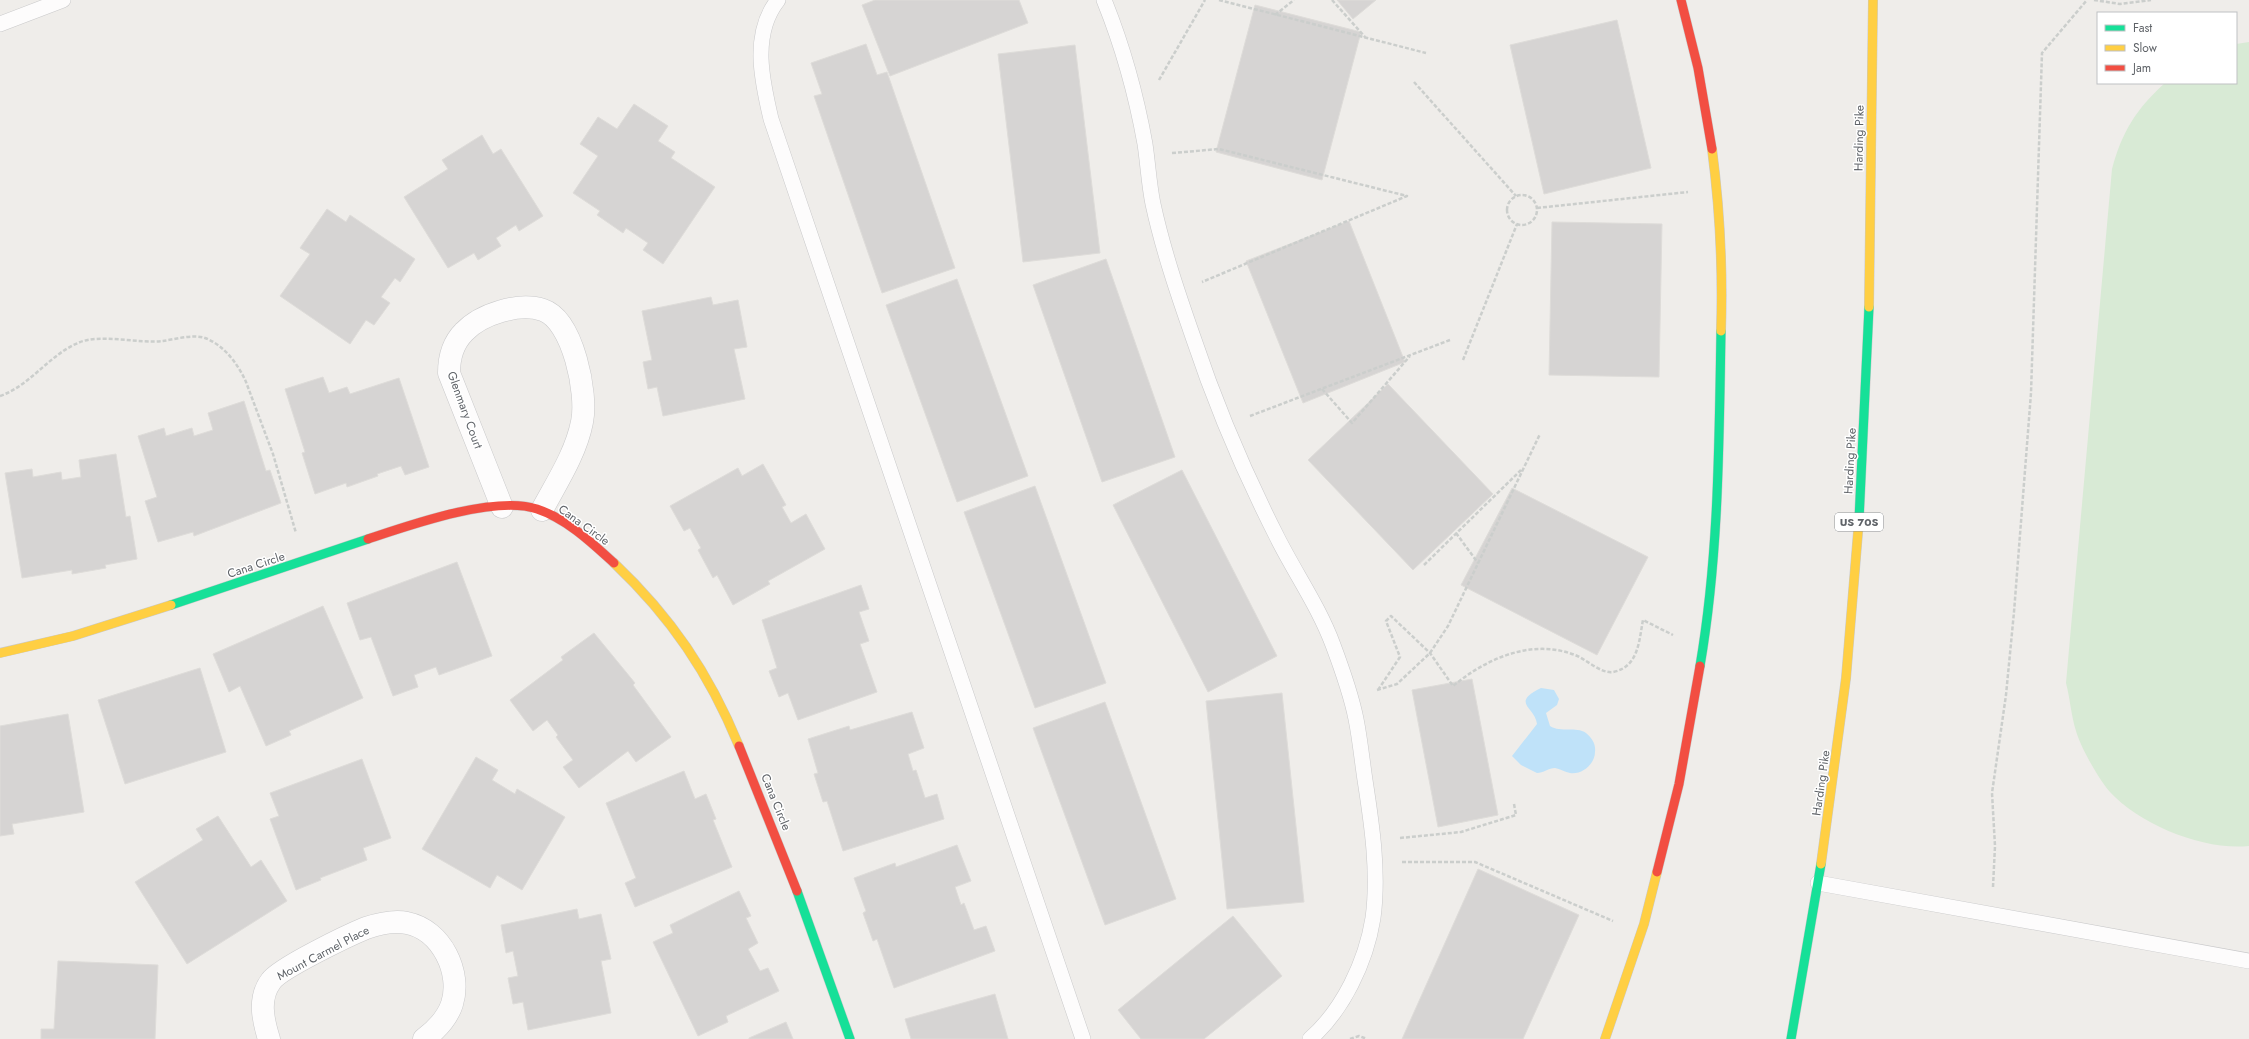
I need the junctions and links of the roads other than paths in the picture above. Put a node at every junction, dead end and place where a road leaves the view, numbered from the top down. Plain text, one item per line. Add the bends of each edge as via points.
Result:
1 (63, 0) edge
2 (778, 0) edge
3 (1104, 0) edge
4 (1681, 0) edge
5 (1873, 0) edge
6 (0, 24) edge
7 (502, 507) junction
8 (542, 510) junction
9 (0, 653) edge
10 (1818, 883) junction
11 (2249, 961) edge
12 (269, 1039) edge
13 (424, 1039) edge
14 (850, 1039) edge
15 (1083, 1039) edge
16 (1310, 1039) edge
17 (1606, 1039) edge
18 (1791, 1039) edge

1 - 6 lane
2 - 15 lane via 767,19 761,49 761,76 771,120
3 - 16 lane via 1132,79 1153,201 1164,250 1178,292 1226,425 1253,489 1333,643 1356,720 1373,841 1373,917 1352,982 1333,1014
4 - 17 street via 1698,68 1709,128 1723,270 1723,350 1717,509 1707,624 1679,784 1641,932
5 - 10 street, Harding Pike / US 70S via 1862,482 1845,695
7 - 8 street, Cana Circle
7 - 8 street, Glenmary Court via 449,373 450,358 458,339 470,327 497,312 523,307 542,310 555,318 576,356 583,391 583,420 578,439
7 - 9 street, Cana Circle via 442,517 403,528 77,635
8 - 14 street, Cana Circle via 571,527 640,587 678,633 703,670 755,783
10 - 11 lane via 1990,912
10 - 18 street, Harding Pike / US 70S
12 - 13 street, Mount Carmel Place via 262,1007 266,991 276,975 366,928 396,922 408,923 431,935 450,961 455,993 451,1006 445,1019

